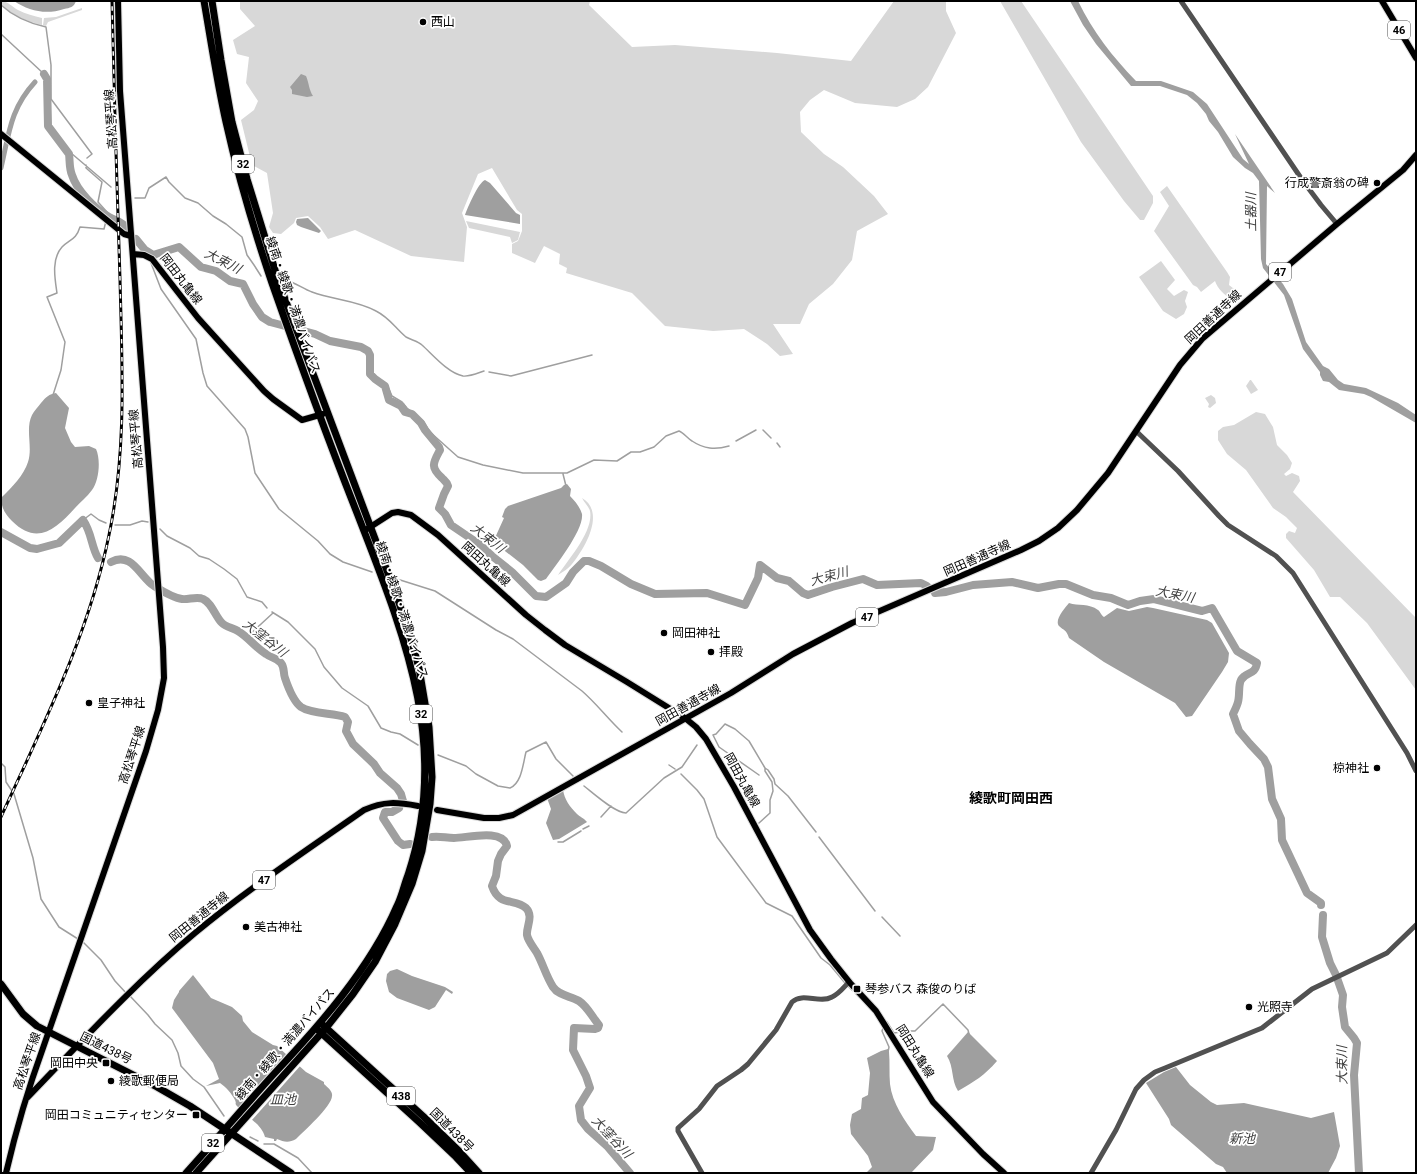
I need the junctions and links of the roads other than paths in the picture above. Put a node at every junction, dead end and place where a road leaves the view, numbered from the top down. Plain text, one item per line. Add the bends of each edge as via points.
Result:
1 (118, 1) edge
2 (204, 1) edge
3 (212, 1) edge
4 (1181, 1) edge
5 (1382, 1) edge
6 (1416, 58) edge
7 (3, 136) edge
8 (1416, 156) edge
9 (1335, 226) junction
10 (131, 236) junction
11 (133, 254) junction
12 (290, 321) junction
13 (324, 414) junction
14 (1136, 431) junction
15 (367, 529) junction
16 (685, 718) junction
17 (1416, 771) edge
18 (418, 806) dead end
19 (437, 810) dead end
20 (1416, 925) edge
21 (1, 984) edge
22 (847, 984) junction
23 (317, 1025) junction
24 (324, 1031) junction
25 (48, 1032) junction
26 (77, 1046) junction
27 (295, 1058) junction
28 (25, 1100) junction
29 (228, 1132) junction
30 (6, 1173) edge
31 (186, 1173) edge
32 (196, 1173) edge
33 (291, 1173) edge
34 (471, 1173) edge
35 (479, 1173) edge
36 (702, 1173) edge
37 (1004, 1173) edge
38 (1091, 1173) edge

1 - 10 main road, 高松琴平線 via 120,91
2 - 12 highway, 綾南・綾歌・満濃バイパス / 32 via 226,124 241,181 258,239
3 - 12 highway, 綾南・綾歌・満濃バイパス / 32 via 238,143
4 - 9 street
5 - 6 main road, 46
7 - 10 main road via 124,234
8 - 9 main road, 岡田善通寺線 / 47
9 - 14 main road, 岡田善通寺線 / 47 via 1202,339 1180,365
10 - 11 main road
11 - 13 main road, 岡田丸亀線 via 144,254 151,258 198,318 273,399 302,420
11 - 25 main road, 高松琴平線 via 164,678 146,751
12 - 13 highway, 綾南・綾歌・満濃バイパス / 32 via 299,336
12 - 13 highway, 綾南・綾歌・満濃バイパス / 32 via 291,335
13 - 15 highway, 綾南・綾歌・満濃バイパス / 32 via 345,456
14 - 16 main road, 岡田善通寺線 / 47 via 1082,505 1049,535 1021,550 846,626
14 - 17 street via 1178,471 1228,525 1276,556 1292,573
15 - 16 main road, 岡田丸亀線 via 392,513 411,516 438,535 526,616 565,645
15 - 23 highway, 綾南・綾歌・満濃バイパス / 32 via 416,690 424,743 424,804 416,849 391,920 347,989
15 - 24 highway, 綾南・綾歌・満濃バイパス / 32 via 398,600 419,668 431,743 430,804 422,851 395,924 363,981
16 - 19 main road, 岡田善通寺線 / 47 via 513,815 484,818
16 - 22 main road, 岡田丸亀線 via 706,739 810,930
18 - 26 main road, 岡田善通寺線 / 47 via 392,802 364,810 194,933
20 - 38 street via 1387,953 1312,989 1262,1028 1155,1072 1144,1080
21 - 25 highway, 国道438号 via 23,1014
22 - 36 street via 829,999 796,998 776,1030 748,1064 717,1086 700,1109 678,1128
22 - 37 main road, 岡田丸亀線 via 876,1011 933,1102
23 - 24 highway, 国道438号 / 438
23 - 27 highway, 綾南・綾歌・満濃バイパス / 32
24 - 27 highway, 綾南・綾歌・満濃バイパス / 32
24 - 34 highway, 国道438号 / 438
24 - 35 highway, 国道438号 / 438 via 424,1117
25 - 26 highway, 国道438号
25 - 28 main road, 高松琴平線
26 - 28 main road, 岡田善通寺線 / 47
26 - 29 highway, 国道438号 via 158,1087
27 - 29 highway, 綾南・綾歌・満濃バイパス / 32
28 - 30 main road, 高松琴平線
29 - 31 highway, 綾南・綾歌・満濃バイパス / 32
29 - 32 highway, 綾南・綾歌・満濃バイパス / 32
29 - 33 highway, 国道438号

